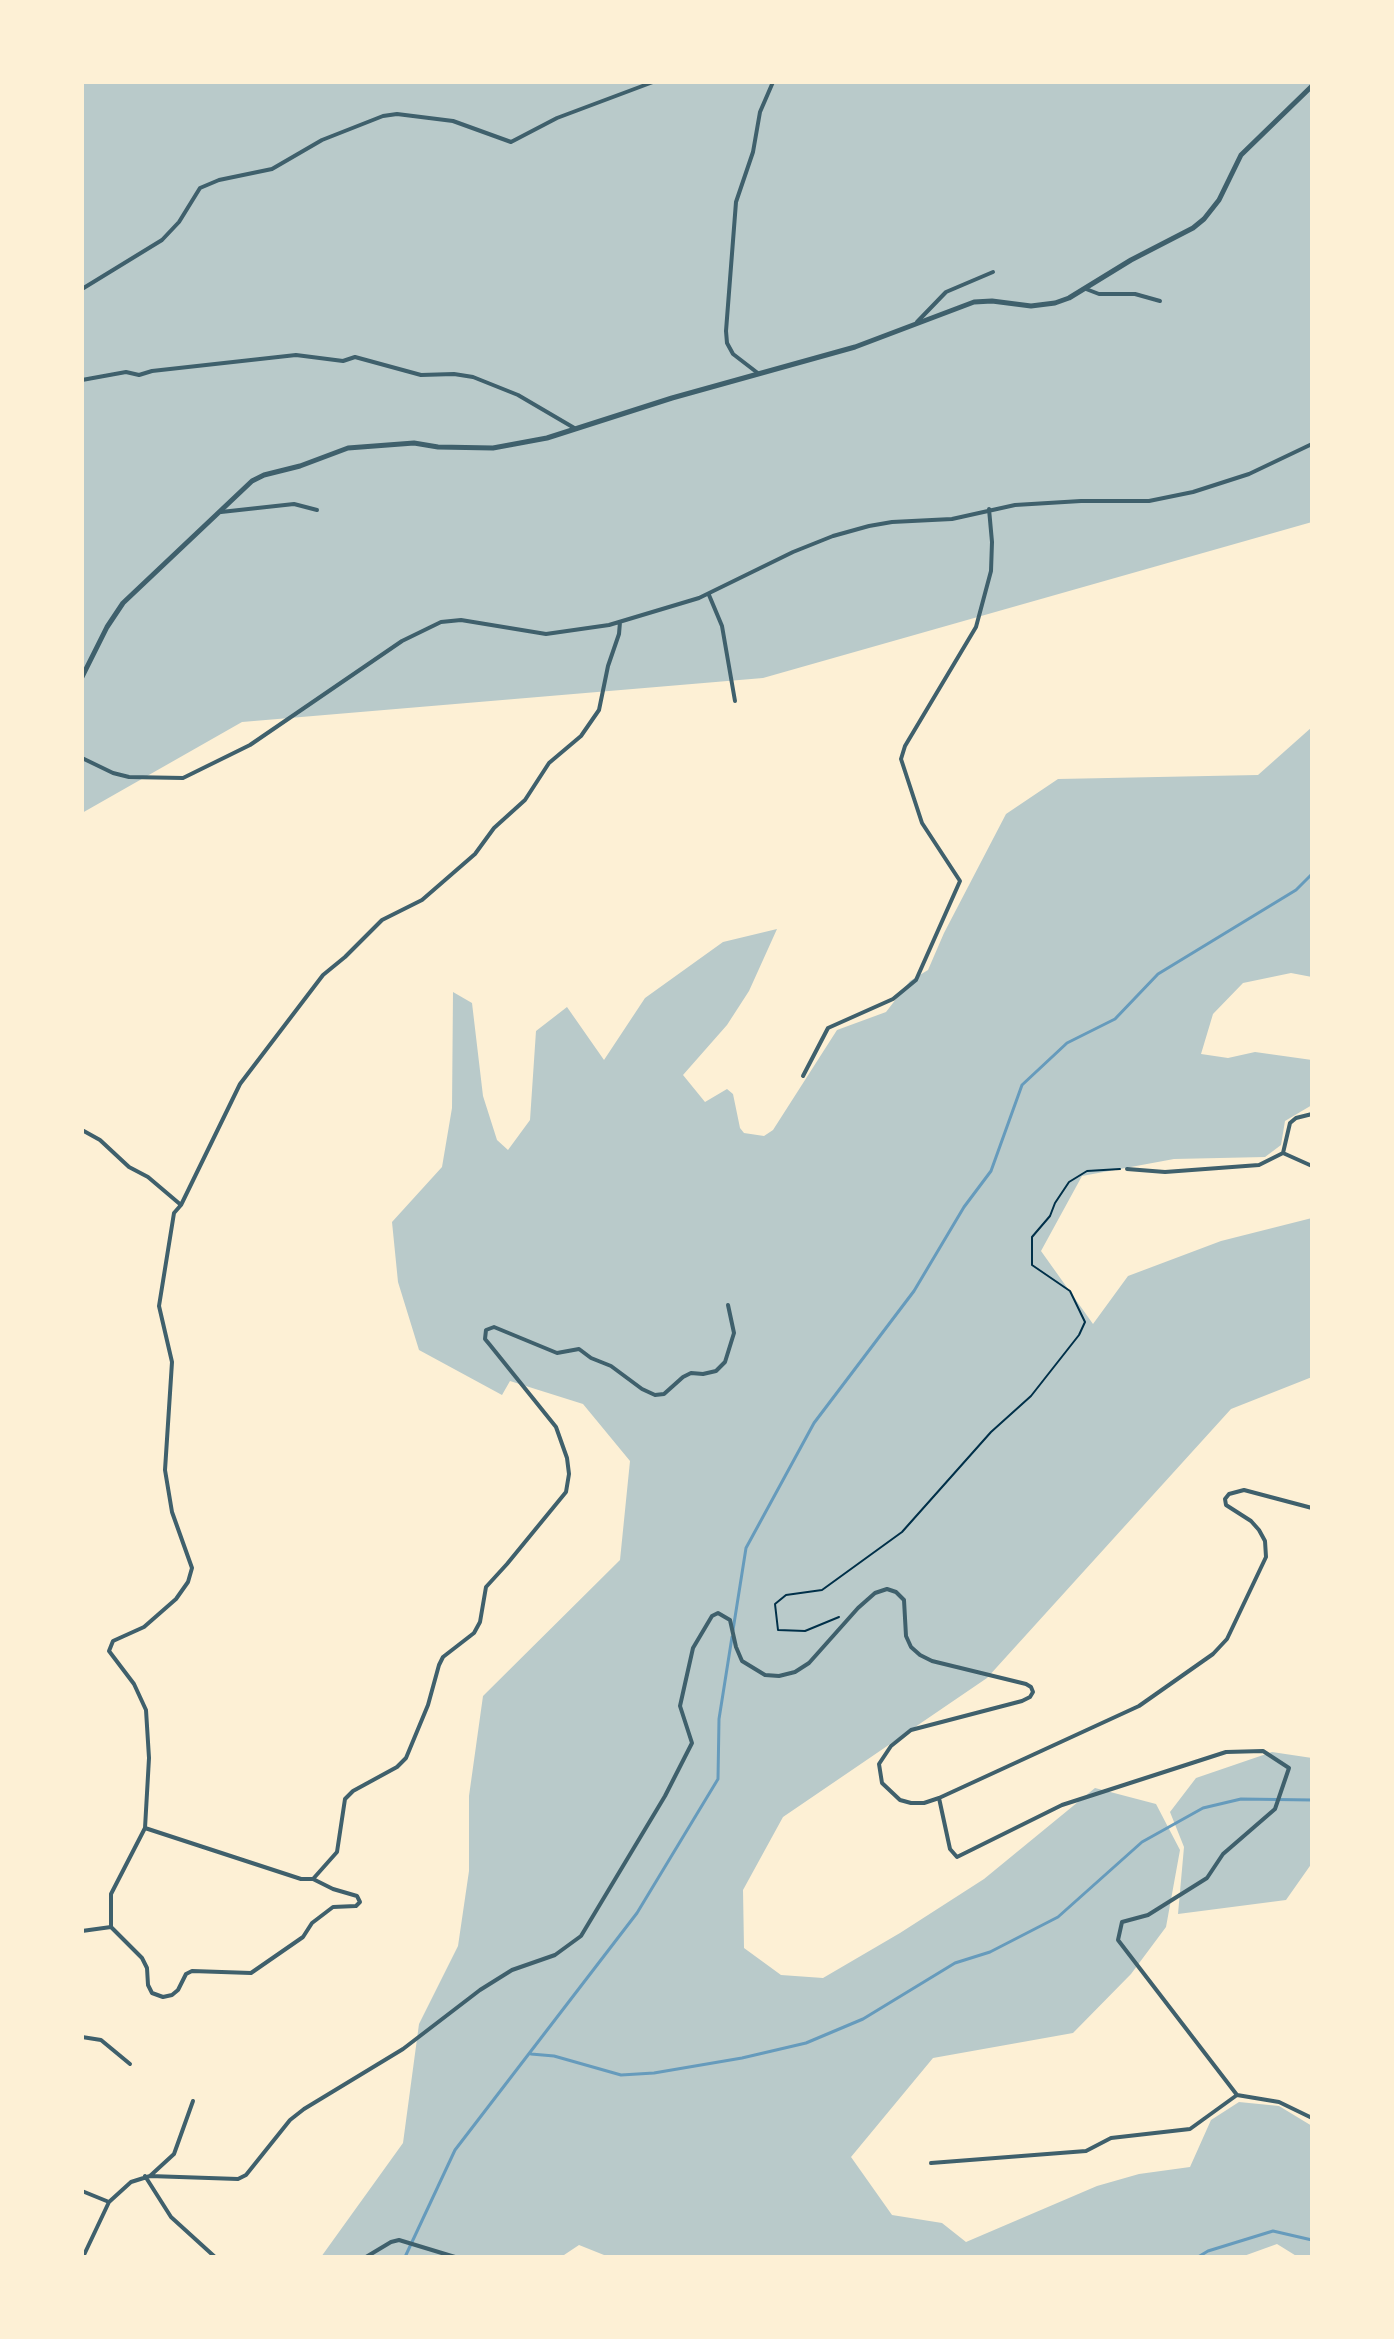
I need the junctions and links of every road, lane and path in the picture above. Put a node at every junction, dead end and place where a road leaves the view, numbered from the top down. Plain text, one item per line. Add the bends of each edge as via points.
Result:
1 (653, 82) edge
2 (773, 82) edge
3 (1312, 86) edge
4 (993, 272) dead end
5 (82, 289) edge
6 (1086, 289) junction
7 (1160, 301) dead end
8 (916, 323) junction
9 (759, 374) junction
10 (82, 380) edge
11 (577, 430) junction
12 (1312, 444) edge
13 (989, 509) junction
14 (317, 510) dead end
15 (221, 512) junction
16 (709, 594) junction
17 (620, 622) junction
18 (82, 677) edge
19 (735, 701) dead end
20 (82, 758) edge
21 (803, 1076) dead end
22 (1312, 1114) edge
23 (82, 1130) edge
24 (1283, 1153) junction
25 (1312, 1166) edge
26 (1127, 1169) joint
27 (181, 1205) junction
28 (728, 1305) dead end
29 (1312, 1508) edge
30 (858, 1608) junction
31 (939, 1798) junction
32 (145, 1828) junction
33 (313, 1879) junction
34 (111, 1927) junction
35 (82, 1931) edge
36 (82, 2037) edge
37 (130, 2064) dead end
38 (1237, 2095) junction
39 (193, 2101) dead end
40 (1312, 2118) edge
41 (931, 2163) dead end
42 (147, 2176) junction
43 (82, 2191) edge
44 (109, 2202) junction
45 (83, 2257) edge
46 (215, 2257) edge
47 (366, 2257) edge
48 (455, 2257) edge

1 - 5 street via 557,118 511,142 453,121 383,116 322,140 272,169 200,188 162,240
2 - 9 street via 736,202 726,331 733,354
3 - 6 street via 1241,155 1204,219
4 - 8 street via 946,292
6 - 7 street
6 - 8 street via 1044,305 974,302
8 - 9 street
9 - 11 street
10 - 11 street via 296,355 343,361 355,357 421,375 473,377 518,395
11 - 15 street via 493,448 414,443 348,448 252,481
12 - 13 street via 1249,474 1149,501
13 - 16 street via 833,536
13 - 21 street via 991,571 976,627 901,759 922,823 960,881 916,980 893,999 828,1028
14 - 15 street via 294,504
15 - 18 street via 123,603
16 - 17 street
16 - 19 street via 722,626
17 - 20 street via 551,634 461,620 433,624 250,745 183,778 129,777
17 - 27 street via 599,710 581,736 549,763 525,800 475,854 422,900 382,920 323,975 240,1084
22 - 24 street via 1290,1123
23 - 27 street
24 - 25 street
24 - 26 street via 1259,1165 1165,1172
26 - 30 path via 1087,1171 1069,1182 1032,1237 1032,1265 1070,1291 1085,1322 1031,1396 991,1432 902,1532 822,1590 786,1595 775,1604 778,1630 805,1631
27 - 32 street via 171,1220 159,1311 172,1362 166,1483 192,1568 183,1593 151,1622 113,1641 109,1651 146,1710
28 - 33 street via 734,1333 725,1362 716,1371 691,1373 655,1395 579,1349 557,1353 494,1327 486,1330 485,1339 556,1427 567,1458 566,1492 486,1587 474,1633 443,1657 406,1758 345,1799 337,1852
29 - 31 street via 1244,1490 1229,1494 1226,1505 1251,1521 1267,1548 1227,1639 1213,1654 1139,1706
30 - 31 street via 875,1593 896,1592 904,1600 906,1636 920,1655 1031,1687 1030,1697 1022,1701 911,1730 883,1755 878,1773 890,1793 911,1803
30 - 42 street via 809,1663 779,1676 765,1675 742,1661 730,1620 718,1613 712,1616 693,1648 680,1706 692,1743 581,1936 555,1955 512,1970 403,2049 304,2109 246,2175
31 - 38 street via 950,1849 957,1857 1062,1805 1226,1752 1263,1751 1289,1768 1275,1807 1223,1854 1207,1878 1148,1915 1122,1922 1118,1940
32 - 33 street
32 - 34 street via 111,1894
33 - 34 street via 359,1897 360,1904 333,1907 303,1937 251,1973 192,1971 172,1995 152,1993 142,1958
34 - 35 street
36 - 37 street via 101,2040
38 - 40 street via 1279,2102
38 - 41 street via 1190,2129 1111,2138 1086,2151
39 - 42 street via 174,2154
42 - 44 street via 131,2182
42 - 46 street via 171,2217
43 - 44 street
44 - 45 street
47 - 48 street via 391,2242

